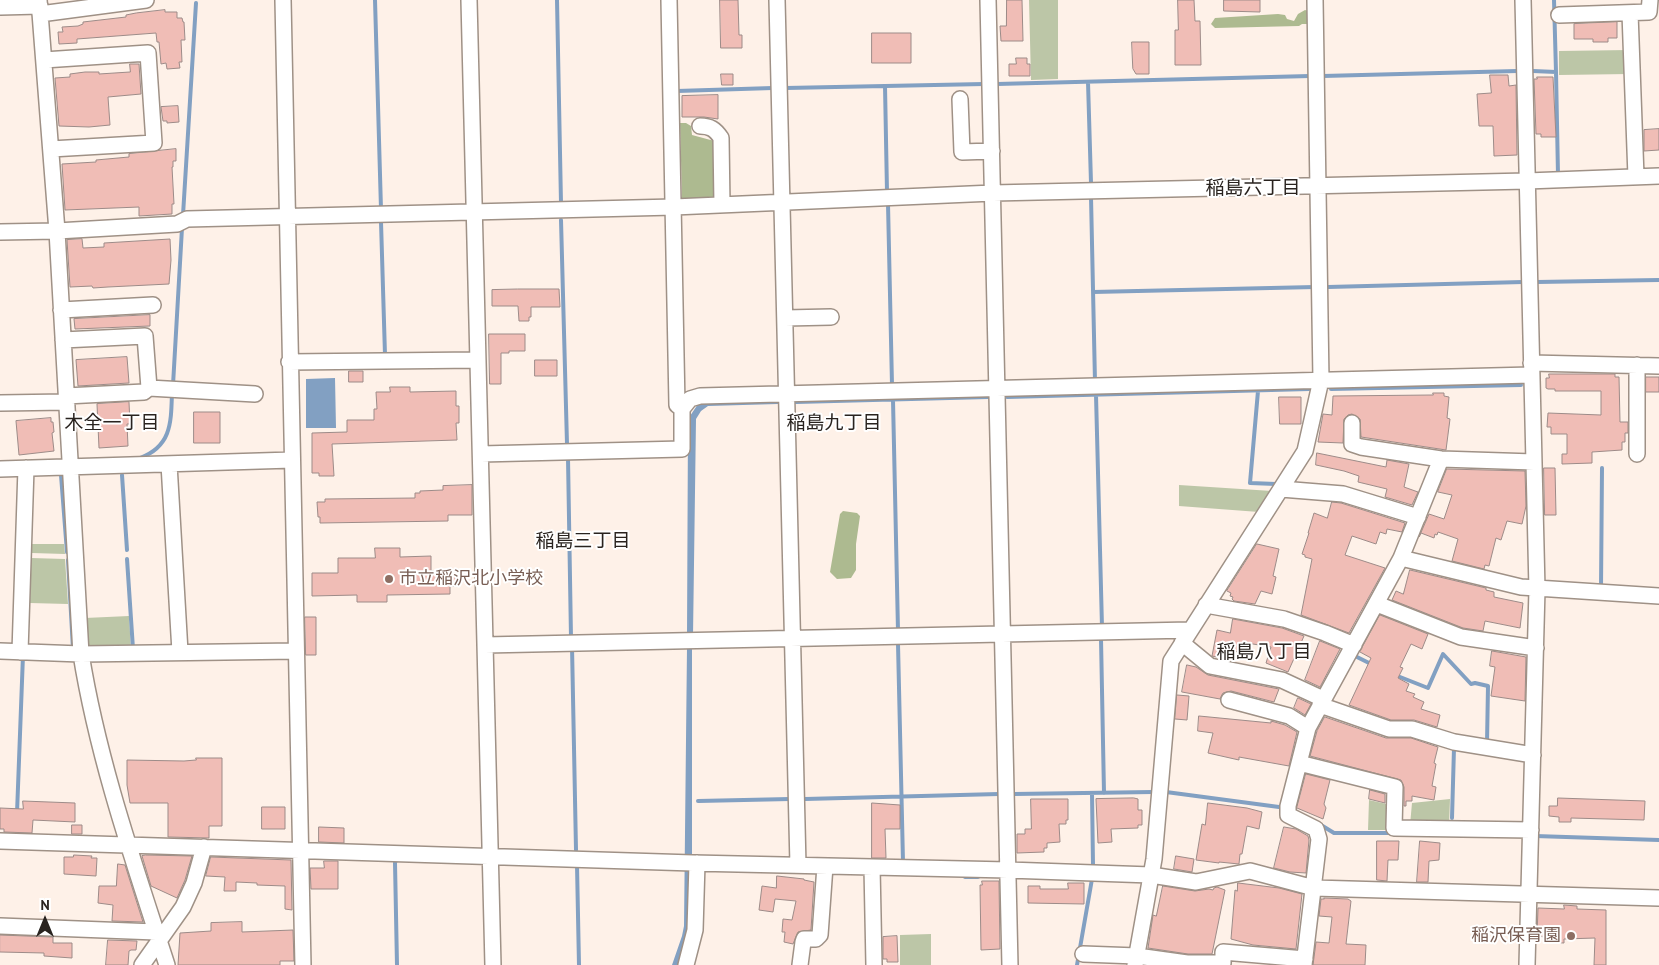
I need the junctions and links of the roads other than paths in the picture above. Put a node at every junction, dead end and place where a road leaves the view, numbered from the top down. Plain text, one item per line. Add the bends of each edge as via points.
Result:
1 (146, 0) edge
2 (283, 0) edge
3 (469, 0) edge
4 (669, 0) edge
5 (777, 0) edge
6 (988, 0) edge
7 (1315, 0) edge
8 (1523, 0) edge
9 (1650, 0) edge
10 (0, 7) edge
11 (40, 7) edge
12 (1630, 13) junction
13 (1559, 15) dead end
14 (44, 60) junction
15 (960, 99) dead end
16 (700, 126) dead end
17 (51, 149) junction
18 (992, 151) junction
19 (1659, 176) edge
20 (1636, 177) junction
21 (1527, 181) junction
22 (1318, 186) junction
23 (993, 193) junction
24 (781, 202) junction
25 (722, 205) junction
26 (674, 207) junction
27 (475, 212) junction
28 (288, 216) junction
29 (57, 231) junction
30 (0, 232) edge
31 (153, 305) dead end
32 (61, 310) junction
33 (831, 317) dead end
34 (785, 318) junction
35 (63, 340) junction
36 (478, 360) junction
37 (290, 362) junction
38 (1637, 366) junction
39 (1659, 366) edge
40 (1531, 369) junction
41 (1322, 380) junction
42 (149, 388) junction
43 (997, 389) junction
44 (255, 394) dead end
45 (788, 394) junction
46 (66, 399) junction
47 (0, 403) edge
48 (682, 409) junction
49 (1352, 423) dead end
50 (481, 454) junction
51 (1636, 454) dead end
52 (1441, 459) junction
53 (292, 460) junction
54 (69, 462) junction
55 (1534, 462) junction
56 (169, 464) junction
57 (26, 468) junction
58 (0, 469) edge
59 (1281, 489) junction
60 (1418, 517) junction
61 (1401, 558) junction
62 (1537, 589) junction
63 (1659, 596) edge
64 (1377, 604) junction
65 (1206, 605) junction
66 (1003, 634) junction
67 (1186, 636) junction
68 (793, 638) junction
69 (485, 645) junction
70 (1354, 645) junction
71 (1536, 648) junction
72 (0, 651) edge
73 (296, 651) junction
74 (20, 652) junction
75 (180, 652) junction
76 (81, 654) junction
77 (1229, 700) dead end
78 (1322, 702) junction
79 (1308, 728) junction
80 (1533, 755) junction
81 (1299, 763) junction
82 (1531, 830) junction
83 (0, 841) edge
84 (128, 845) junction
85 (204, 847) junction
86 (300, 851) junction
87 (491, 857) junction
88 (691, 863) junction
89 (798, 866) junction
90 (825, 866) junction
91 (872, 867) junction
92 (1008, 870) junction
93 (1151, 875) junction
94 (1314, 888) junction
95 (1529, 894) junction
96 (1659, 898) edge
97 (0, 926) edge
98 (157, 936) junction
99 (1083, 954) dead end
100 (691, 958) edge
101 (1136, 960) edge
102 (1304, 962) edge
103 (142, 965) edge
104 (167, 965) edge
105 (303, 965) edge
106 (493, 965) edge
107 (686, 965) edge
108 (800, 965) edge
109 (874, 965) edge
110 (1010, 965) edge
111 (1527, 965) edge

1 - 11 street
2 - 28 street
3 - 27 street
4 - 26 street
5 - 24 street
6 - 18 street
7 - 22 street
8 - 21 street
9 - 12 street via 1650,12
10 - 11 street
11 - 14 street
12 - 13 street
12 - 20 street
14 - 17 street
14 - 17 street via 148,53 154,142
15 - 18 street via 962,152
16 - 25 street via 709,126 721,138
17 - 29 street
18 - 23 street
19 - 20 street
20 - 21 street
21 - 22 street
21 - 40 street
22 - 23 street
22 - 41 street
23 - 24 street
23 - 43 street
24 - 25 street
24 - 34 street
25 - 26 street
26 - 27 street
26 - 48 street via 677,405
27 - 28 street
27 - 36 street
28 - 29 street via 187,219 177,224
28 - 37 street
29 - 30 street
29 - 32 street
31 - 32 street
32 - 35 street
33 - 34 street
34 - 45 street
35 - 42 street via 145,336
35 - 46 street
36 - 37 street
36 - 50 street
37 - 53 street
38 - 39 street
38 - 40 street
38 - 51 street
40 - 41 street
40 - 55 street
41 - 43 street
41 - 59 street via 1305,451
42 - 44 street
42 - 46 street via 144,392
43 - 45 street
43 - 66 street
45 - 48 street via 700,396 690,399
45 - 68 street
46 - 47 street
46 - 54 street
48 - 50 street via 682,449
49 - 52 street via 1352,444
50 - 69 street
52 - 55 street
52 - 60 street
53 - 56 street
53 - 73 street
54 - 56 street
54 - 57 street
54 - 76 street
55 - 62 street
56 - 75 street
57 - 58 street
57 - 74 street
59 - 60 street via 1343,494
59 - 65 street
60 - 61 street
61 - 62 street
61 - 64 street
62 - 63 street
62 - 71 street
64 - 70 street
64 - 71 street via 1461,637
65 - 67 street
65 - 70 street via 1284,619
66 - 67 street
66 - 68 street
66 - 92 street
67 - 78 street via 1210,666 1282,680
67 - 93 street via 1169,670
68 - 69 street
68 - 89 street
69 - 87 street
70 - 78 street
71 - 80 street
72 - 74 street
73 - 75 street
73 - 86 street
74 - 76 street
75 - 76 street
76 - 84 street via 95,728
77 - 79 street via 1289,716
78 - 79 street
78 - 80 street via 1389,729 1412,729 1454,742
79 - 81 street
80 - 82 street
81 - 82 street via 1395,787 1394,828
81 - 94 street via 1288,815 1316,829 1319,839
82 - 95 street
83 - 84 street
84 - 85 street
84 - 98 street
85 - 86 street
85 - 98 street via 194,884 183,907
86 - 87 street
86 - 105 street
87 - 88 street
87 - 106 street
88 - 89 street
88 - 100 street via 696,916
89 - 90 street
90 - 91 street
90 - 108 street via 820,935 816,939 804,939
91 - 92 street
91 - 109 street
92 - 93 street
92 - 110 street
93 - 94 street via 1196,882 1250,871
93 - 101 street
94 - 95 street
94 - 102 street
95 - 96 street
95 - 111 street
97 - 98 street
98 - 103 street
98 - 104 street
99 - 101 street
100 - 107 street
101 - 102 street via 1223,963 1223,952

